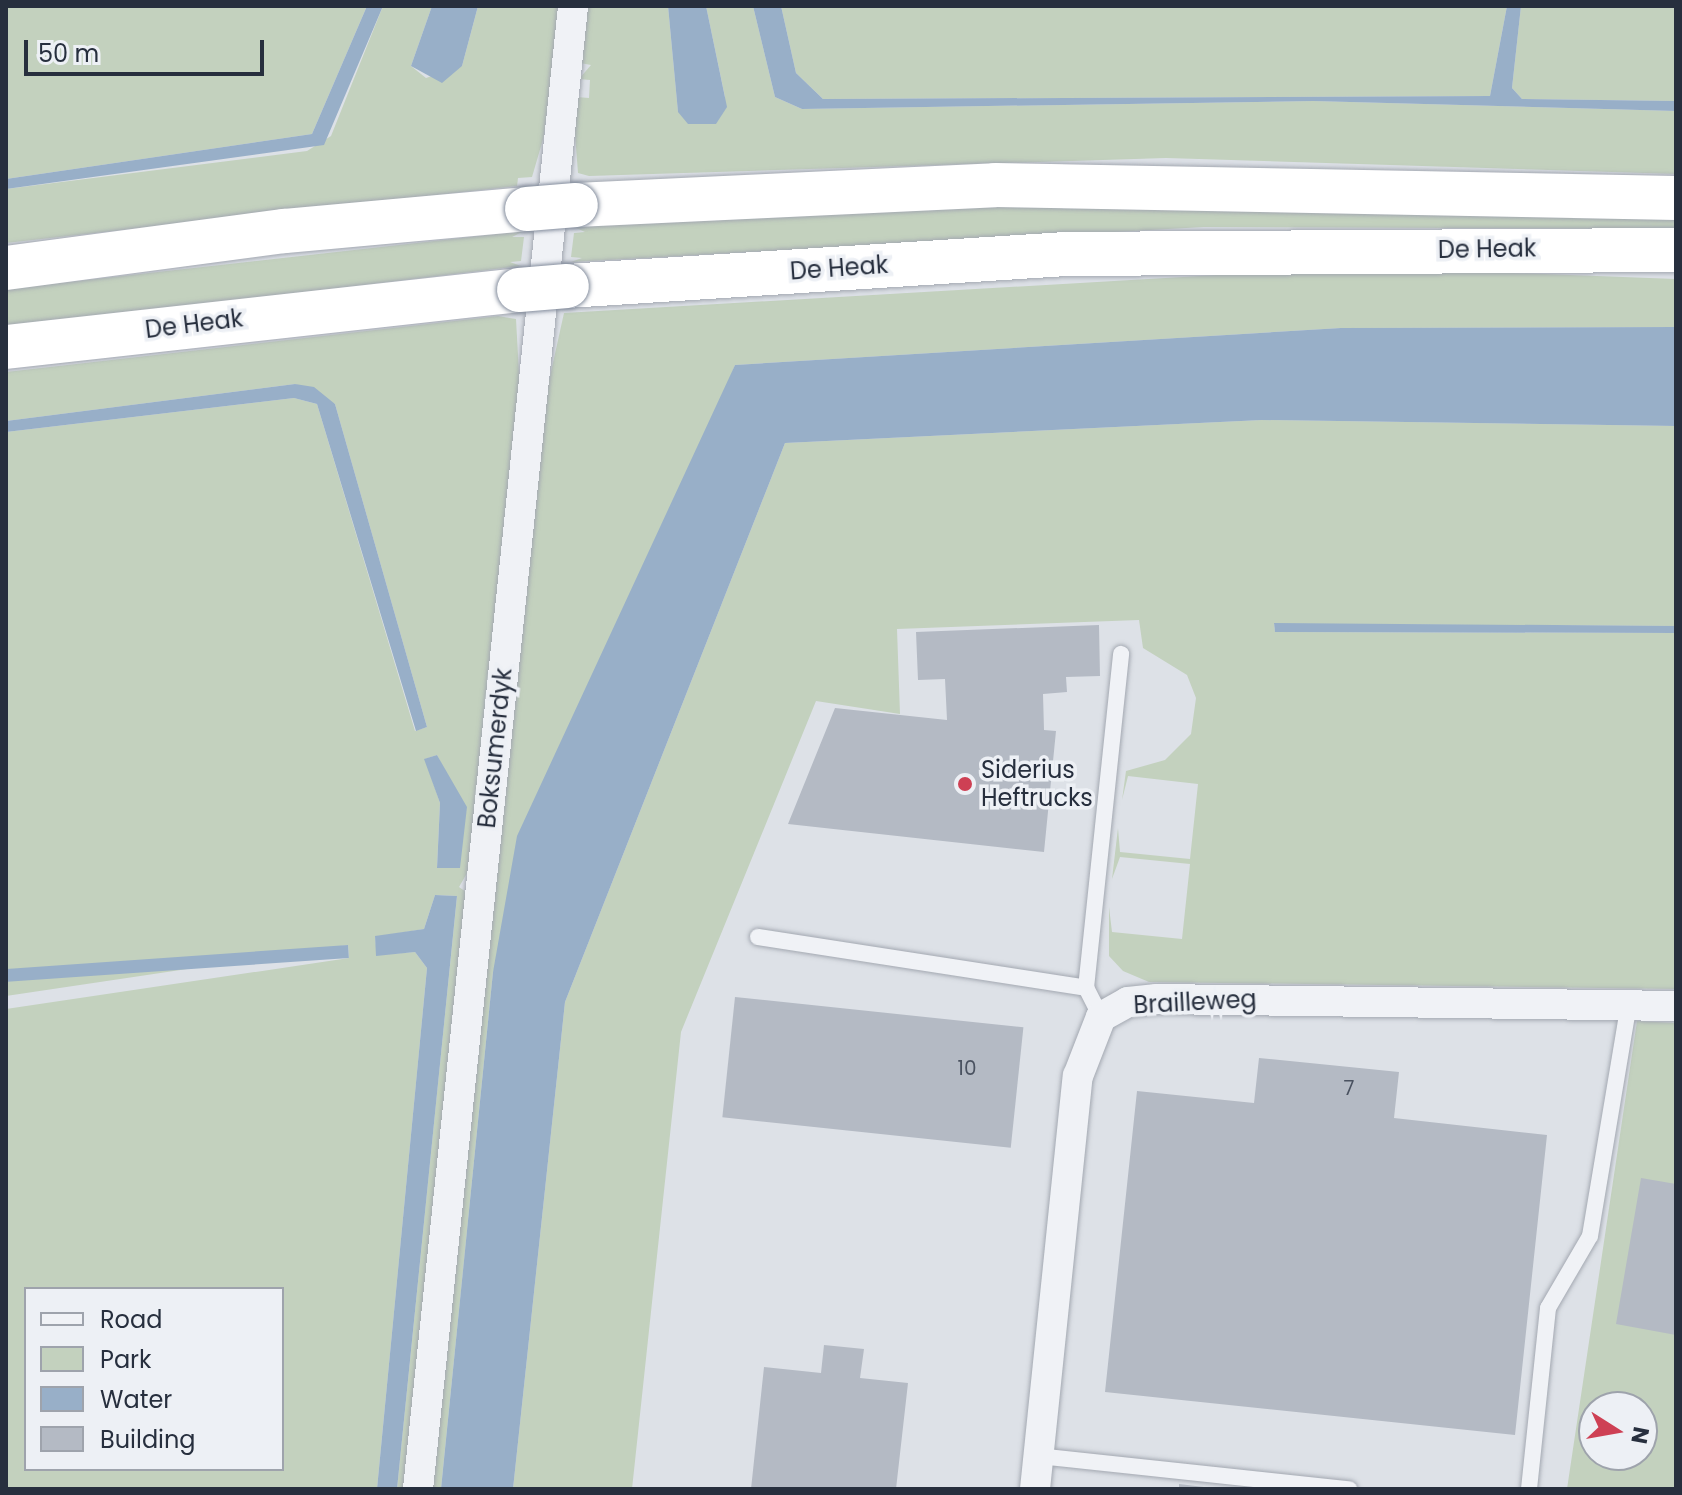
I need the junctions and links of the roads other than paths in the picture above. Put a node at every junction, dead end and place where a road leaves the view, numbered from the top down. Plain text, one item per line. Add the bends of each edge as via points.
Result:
1 (573, 6) edge
2 (1676, 198) edge
3 (1676, 250) edge
4 (6, 268) edge
5 (6, 347) edge
6 (1121, 654) dead end
7 (758, 937) dead end
8 (1086, 988) junction
9 (1629, 1003) junction
10 (1676, 1006) edge
11 (1101, 1017) junction
12 (1038, 1456) junction
13 (418, 1489) edge
14 (1035, 1489) edge
15 (1349, 1489) edge
16 (1529, 1489) edge

1 - 13 street, Boksumerdyk
2 - 4 highway, bridge via 995,185 527,209
3 - 5 highway, De Heak, bridge via 1066,254 519,290
6 - 8 lane
7 - 8 lane
8 - 11 lane
9 - 10 street, Brailleweg
9 - 11 street, Brailleweg via 1157,999 1128,1002
9 - 16 lane via 1590,1236 1548,1308
11 - 12 street, Brailleweg via 1078,1076
12 - 14 street, Brailleweg
12 - 15 lane

